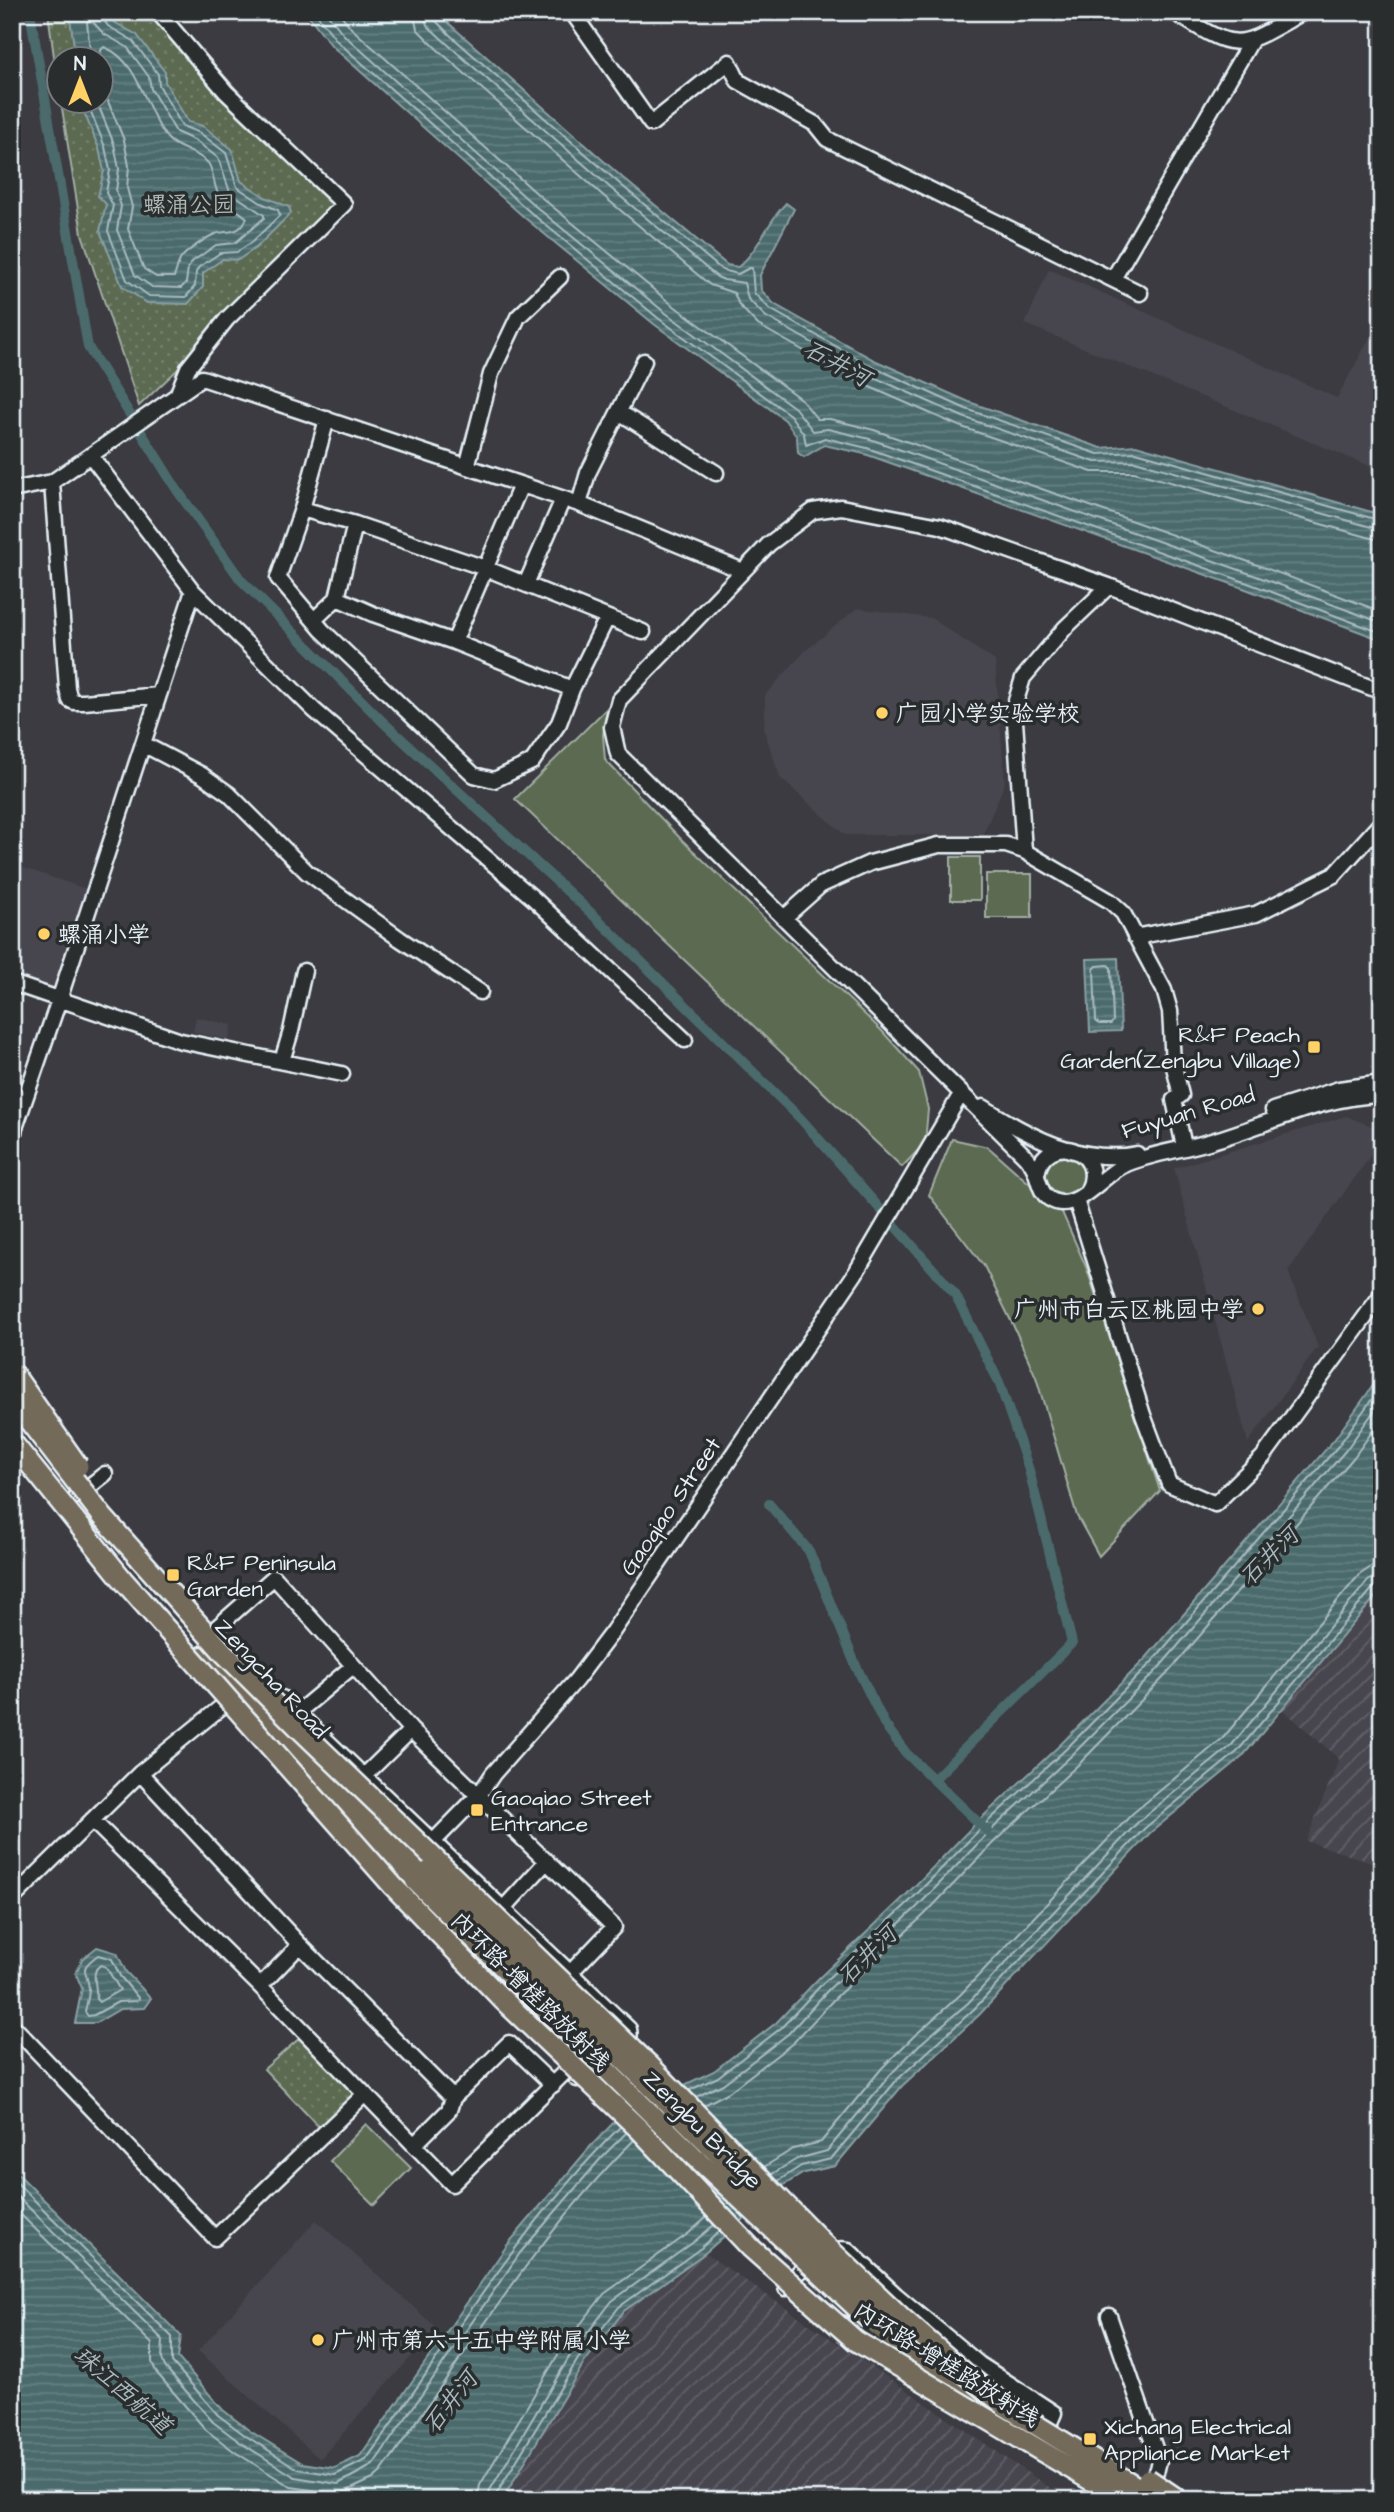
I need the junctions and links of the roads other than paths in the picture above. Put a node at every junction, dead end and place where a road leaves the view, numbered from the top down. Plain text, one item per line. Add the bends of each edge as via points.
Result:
1 (158, 12) edge
2 (572, 12) edge
3 (1174, 12) edge
4 (1303, 12) edge
5 (1251, 41) junction
6 (559, 277) dead end
7 (1113, 279) junction
8 (1140, 293) dead end
9 (644, 361) dead end
10 (178, 394) junction
11 (619, 412) junction
12 (327, 419) junction
13 (91, 456) junction
14 (467, 467) junction
15 (716, 473) dead end
16 (52, 482) junction
17 (521, 485) junction
18 (12, 490) edge
19 (563, 499) junction
20 (579, 504) junction
21 (302, 509) junction
22 (355, 524) junction
23 (485, 568) junction
24 (743, 571) junction
25 (526, 584) junction
26 (1109, 586) junction
27 (193, 591) junction
28 (337, 598) junction
29 (607, 618) junction
30 (314, 620) junction
31 (643, 632) dead end
32 (454, 642) junction
33 (572, 689) junction
34 (1382, 692) edge
35 (159, 695) junction
36 (143, 744) junction
37 (1382, 821) edge
38 (1024, 851) junction
39 (785, 917) junction
40 (1135, 937) junction
41 (304, 971) dead end
42 (12, 984) edge
43 (480, 992) dead end
44 (59, 1000) junction
45 (685, 1040) dead end
46 (282, 1061) junction
47 (342, 1074) dead end
48 (1382, 1083) edge
49 (961, 1094) junction
50 (1382, 1095) edge
51 (1316, 1101) junction
52 (12, 1142) edge
53 (1183, 1142) junction
54 (1071, 1149) junction
55 (1037, 1174) junction
56 (1081, 1196) junction
57 (1382, 1294) edge
58 (12, 1373) edge
59 (12, 1383) edge
60 (12, 1398) edge
61 (12, 1410) edge
62 (12, 1428) edge
63 (12, 1442) edge
64 (12, 1455) edge
65 (105, 1475) dead end
66 (83, 1491) junction
67 (124, 1541) junction
68 (104, 1544) junction
69 (107, 1573) junction
70 (215, 1629) junction
71 (159, 1632) junction
72 (191, 1644) junction
73 (217, 1656) junction
74 (245, 1661) junction
75 (353, 1666) junction
76 (231, 1699) junction
77 (292, 1723) junction
78 (411, 1730) junction
79 (140, 1773) junction
80 (364, 1776) junction
81 (480, 1795) junction
82 (318, 1812) junction
83 (92, 1820) junction
84 (362, 1829) junction
85 (433, 1842) junction
86 (547, 1861) junction
87 (422, 1876) junction
88 (12, 1899) edge
89 (503, 1909) junction
90 (300, 1945) junction
91 (552, 1955) junction
92 (570, 1973) junction
93 (260, 1986) junction
94 (501, 2007) junction
95 (12, 2025) edge
96 (524, 2030) junction
97 (567, 2070) junction
98 (552, 2085) junction
99 (365, 2094) junction
100 (453, 2098) junction
101 (414, 2145) junction
102 (874, 2314) junction
103 (1109, 2316) dead end
104 (895, 2344) junction
105 (952, 2362) junction
106 (982, 2396) junction
107 (1048, 2427) junction
108 (1096, 2479) junction
109 (1133, 2496) edge
110 (1167, 2500) edge
111 (1179, 2500) edge

1 - 10 street via 226,92 344,204 227,319 188,368
2 - 7 street via 650,124 729,62 738,81 815,124 827,139
3 - 5 street via 1214,38
4 - 5 street
5 - 7 street
6 - 14 street via 518,317 492,374
7 - 8 street
9 - 11 street
10 - 12 street via 202,377
10 - 13 street
11 - 15 street
11 - 20 street via 588,473
12 - 14 street
12 - 21 street
13 - 16 street
13 - 27 street
14 - 17 street
16 - 18 street
16 - 35 street via 70,700
17 - 19 street
17 - 23 street
19 - 20 street
19 - 25 street
20 - 24 street
21 - 22 street
21 - 30 street via 278,578
22 - 23 street
22 - 28 street
23 - 25 street
23 - 32 street
24 - 26 street via 769,544 813,511 841,507 940,526
24 - 39 street via 619,700 612,727 618,754
25 - 29 street
26 - 34 street
26 - 38 street via 1023,678 1014,707
27 - 35 street
27 - 45 street via 314,710 533,898
28 - 30 street
28 - 32 street
29 - 31 street
29 - 33 street
30 - 33 street via 474,775 494,780 532,762 559,723
32 - 33 street
35 - 36 street
36 - 43 street via 229,794 307,872
36 - 44 street
37 - 40 street via 1334,875 1256,914
38 - 39 street via 1006,845 939,845 870,863 821,885
38 - 40 street via 1110,901 1123,913
39 - 49 street
40 - 53 street via 1164,990 1170,1011 1173,1063 1181,1095 1174,1100
41 - 46 street
42 - 44 street
44 - 46 street via 181,1041
44 - 52 street
46 - 47 street
48 - 51 street via 1351,1086
49 - 54 street, Fuyuan Road via 1024,1132
49 - 55 street via 1024,1155
49 - 81 street, Gaoqiao Street via 828,1314 613,1631
50 - 51 street
51 - 53 street, Fuyuan Road
51 - 56 street, Fuyuan Road via 1213,1141 1130,1162
53 - 54 street, Fuyuan Road via 1121,1156
54 - 55 street via 1049,1152
54 - 56 street via 1090,1166 1092,1177
55 - 56 street via 1040,1189 1050,1199 1065,1203
56 - 57 street via 1143,1415 1169,1484 1215,1504 1263,1457
58 - 67 highway, bridge via 87,1479
59 - 66 main road
60 - 67 highway, bridge
61 - 66 main road, Zengcha Road
62 - 68 main road, Zengcha Road
63 - 108 highway, 内环路-增槎路放射线, bridge via 123,1580 393,1886 509,2006 639,2129 751,2248 856,2341
64 - 69 main road
65 - 66 street
66 - 70 main road
66 - 73 main road, Zengcha Road
67 - 105 highway, 内环路-增槎路放射线, bridge via 256,1686 649,2065 823,2243
68 - 69 main road
68 - 72 main road, Zengcha Road
69 - 71 main road
70 - 74 main road
70 - 75 street via 274,1577
71 - 72 main road
71 - 76 main road
72 - 76 main road, Zengcha Road
73 - 74 main road
73 - 77 main road, Zengcha Road
74 - 77 main road via 282,1698
75 - 77 street
75 - 78 street
76 - 79 street
76 - 82 main road
76 - 84 main road, Zengcha Road
77 - 80 street
77 - 87 main road, Zengcha Road via 332,1779
78 - 80 street
78 - 81 street
79 - 83 street
79 - 90 street
80 - 85 street
81 - 85 street, Gaoqiao Street
81 - 86 street
82 - 84 main road
82 - 94 street
83 - 88 street
83 - 93 street
84 - 87 main road, Zengcha Road
85 - 89 street
86 - 89 street
86 - 92 street via 614,1927
87 - 102 main road, Zengbu Bridge, bridge via 648,2084
89 - 91 street
90 - 93 street
90 - 100 street
91 - 92 street
91 - 94 street
92 - 96 street via 570,1998 562,2016 546,2029
92 - 97 street via 629,2029 631,2042 614,2064 597,2074 577,2080
93 - 99 street
94 - 96 street
95 - 99 street via 215,2238
96 - 97 street
97 - 98 street
98 - 100 street via 509,2043
98 - 101 street via 452,2184
99 - 101 street
100 - 101 street via 449,2110
102 - 104 main road
102 - 106 main road
102 - 108 main road via 999,2416
103 - 109 street via 1158,2460 1157,2469
104 - 107 street via 833,2319 785,2287 827,2252 848,2250 971,2358 1054,2413
104 - 109 main road via 981,2415
105 - 109 highway, 内环路-增槎路放射线, bridge
105 - 111 highway, bridge
106 - 107 main road
106 - 109 main road
107 - 109 main road
108 - 109 highway, bridge
109 - 110 main road

